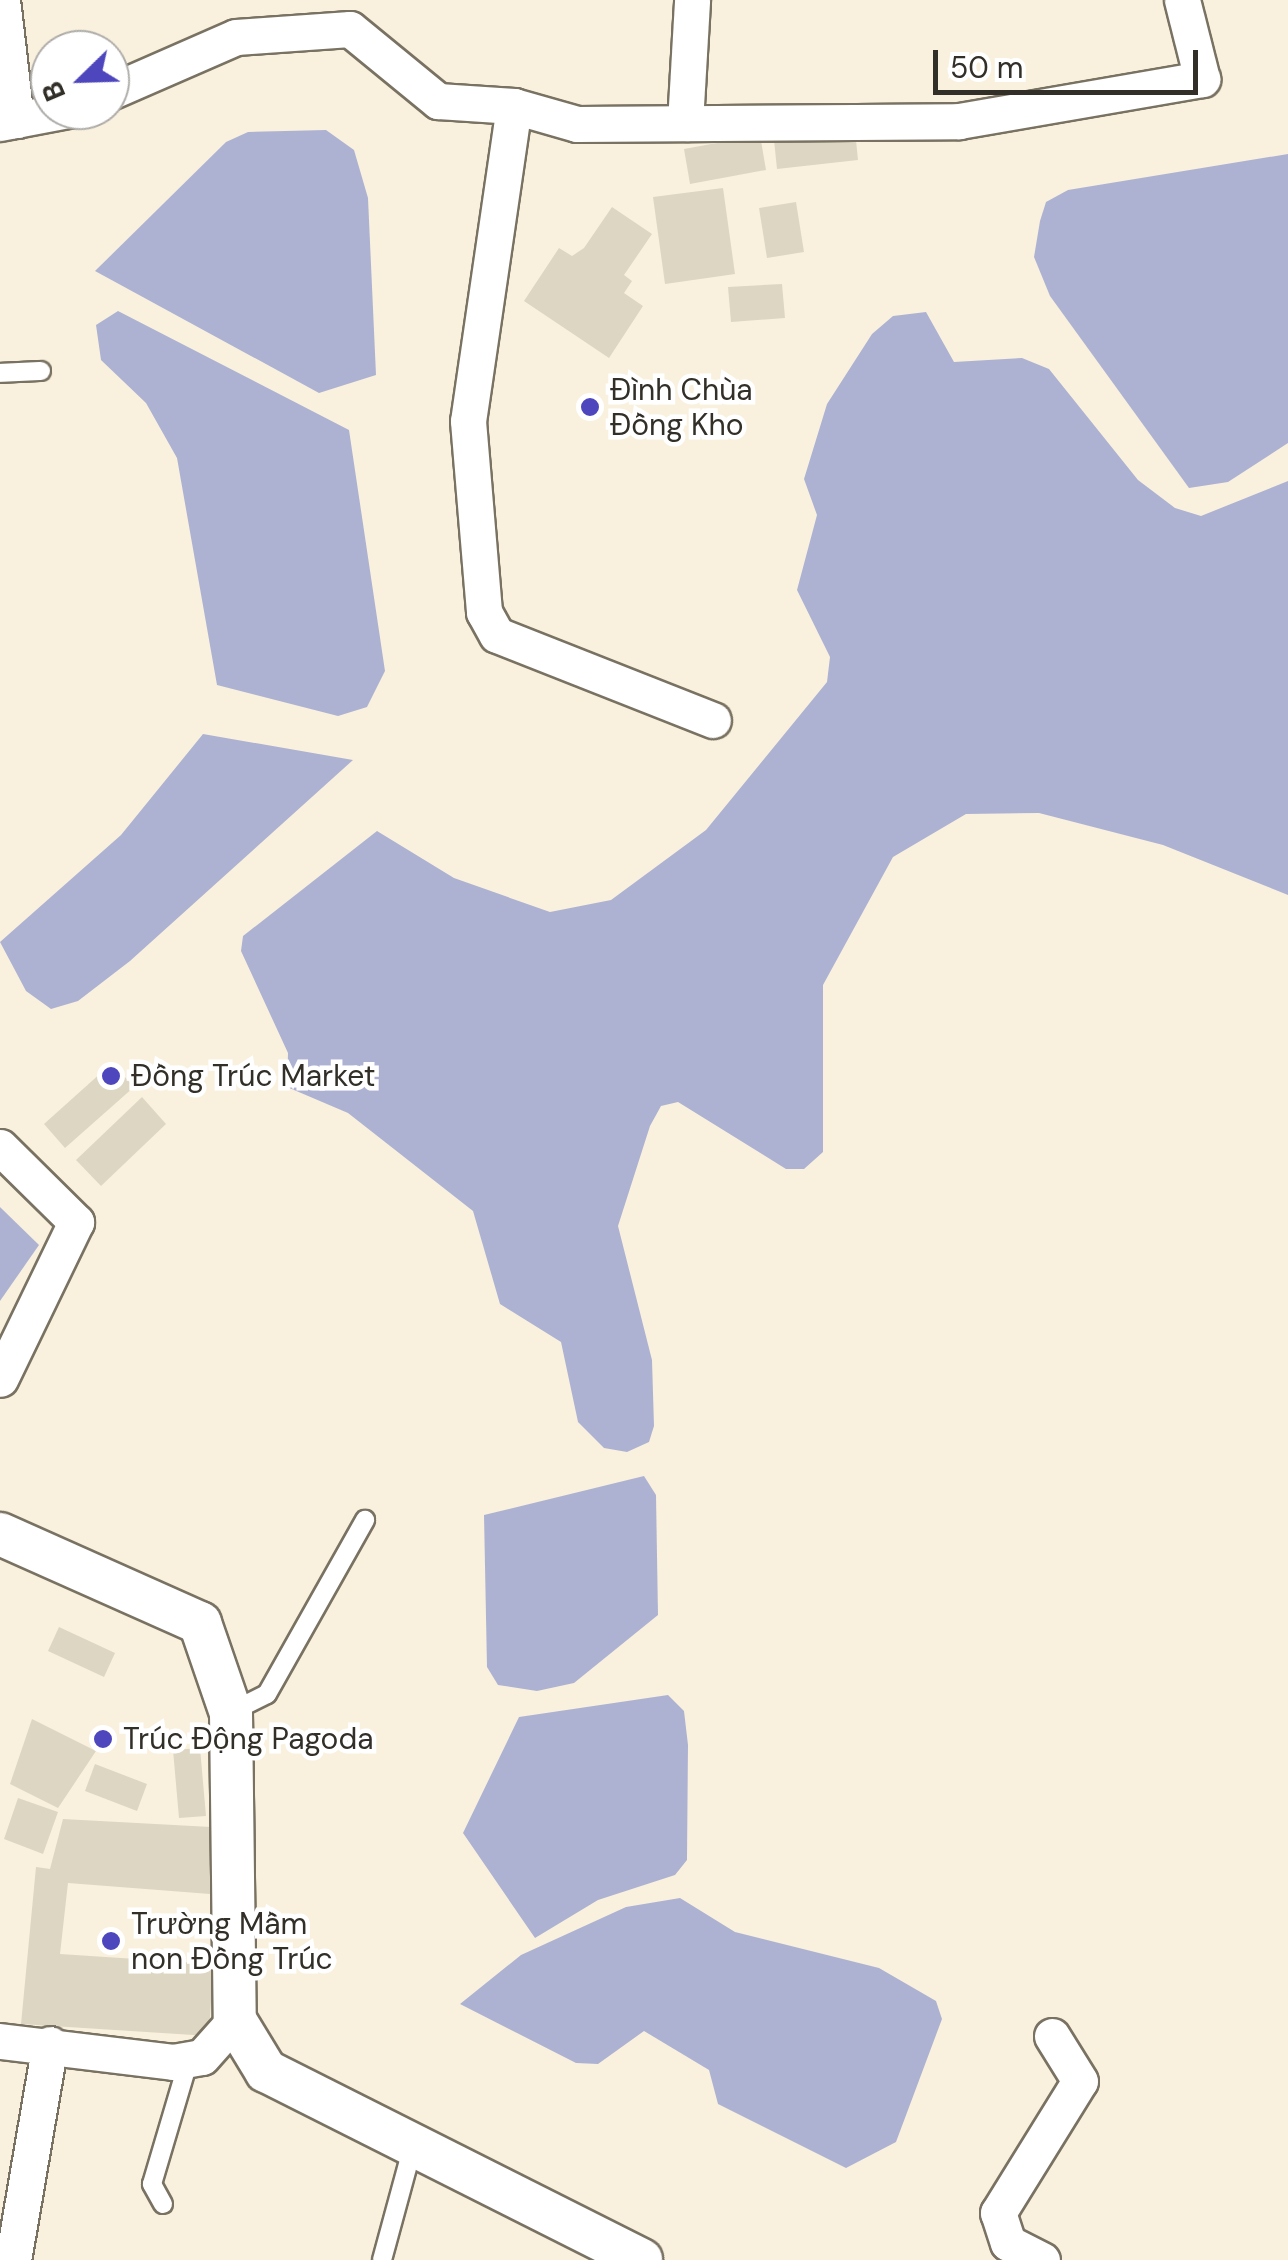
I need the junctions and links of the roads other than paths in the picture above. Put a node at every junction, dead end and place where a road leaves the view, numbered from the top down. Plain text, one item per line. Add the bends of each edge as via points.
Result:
1 (2, 0) edge
2 (692, 0) edge
3 (1182, 0) edge
4 (349, 14) edge
5 (130, 83) edge
6 (514, 106) junction
7 (8, 121) edge
8 (684, 123) junction
9 (41, 371) dead end
10 (0, 374) edge
11 (713, 720) dead end
12 (0, 1148) edge
13 (0, 1379) edge
14 (365, 1520) dead end
15 (0, 1534) edge
16 (230, 1713) junction
17 (235, 2020) junction
18 (1052, 2036) dead end
19 (0, 2041) edge
20 (50, 2044) junction
21 (189, 2059) junction
22 (414, 2146) junction
23 (162, 2204) dead end
24 (9, 2247) edge
25 (382, 2260) edge
26 (641, 2260) edge
27 (1042, 2260) edge

1 - 7 street
2 - 8 street
3 - 8 street via 1202,79 960,121
4 - 5 street via 236,37
4 - 6 street via 438,101
6 - 8 street via 577,124
6 - 11 street via 468,421 484,612 497,635
9 - 10 lane
12 - 13 street via 76,1222
14 - 16 lane via 266,1694
15 - 16 street via 200,1623
16 - 17 street
17 - 21 street
17 - 22 street via 266,2071
18 - 27 street via 1080,2081 998,2213 1008,2243
19 - 20 street
20 - 21 street
20 - 24 street
21 - 23 lane via 152,2184
22 - 25 lane
22 - 26 street

